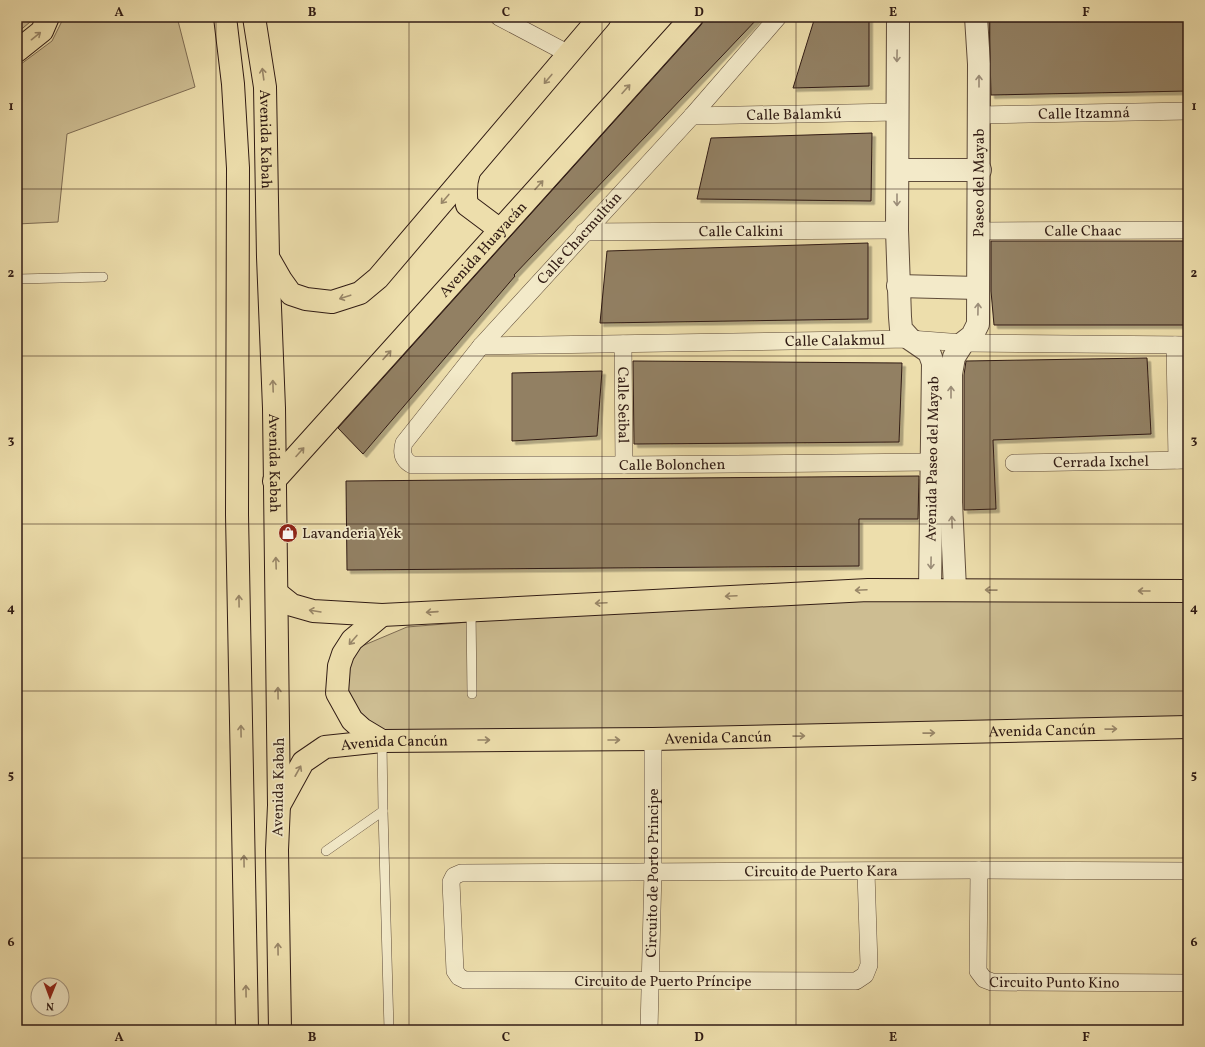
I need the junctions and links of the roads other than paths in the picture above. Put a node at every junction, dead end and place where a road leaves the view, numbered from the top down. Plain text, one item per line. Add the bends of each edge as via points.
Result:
1 (48, 17) edge
2 (225, 17) edge
3 (254, 17) edge
4 (499, 17) edge
5 (600, 17) edge
6 (692, 17) edge
7 (778, 17) edge
8 (898, 17) edge
9 (976, 17) edge
10 (17, 52) edge
11 (569, 54) junction
12 (1188, 111) edge
13 (896, 112) junction
14 (979, 115) junction
15 (692, 116) junction
16 (238, 168) junction
17 (898, 170) junction
18 (980, 170) junction
19 (469, 172) junction
20 (499, 229) junction
21 (897, 230) junction
22 (1188, 230) edge
23 (979, 231) junction
24 (584, 232) junction
25 (268, 257) junction
26 (103, 277) dead end
27 (17, 279) edge
28 (898, 286) junction
29 (978, 288) junction
30 (910, 340) junction
31 (964, 343) junction
32 (622, 344) junction
33 (1181, 345) edge
34 (481, 346) junction
35 (1182, 460) edge
36 (932, 462) junction
37 (1014, 463) dead end
38 (412, 465) joint
39 (624, 465) junction
40 (274, 481) junction
41 (930, 589) junction
42 (955, 589) junction
43 (1186, 592) edge
44 (277, 593) junction
45 (471, 609) junction
46 (382, 615) junction
47 (472, 694) dead end
48 (1188, 727) edge
49 (653, 740) junction
50 (382, 741) junction
51 (279, 805) junction
52 (383, 811) junction
53 (326, 851) dead end
54 (979, 870) junction
55 (653, 871) junction
56 (1188, 871) edge
57 (866, 872) junction
58 (454, 876) joint
59 (649, 981) junction
60 (1188, 983) edge
61 (247, 1030) edge
62 (280, 1030) edge
63 (389, 1030) edge
64 (649, 1030) edge

10 -> 1 main road via 42,31
2 - 16 main road, Avenida Kabah
25 -> 3 main road, Avenida Kabah via 265,87
4 - 11 street
5 - 11 main road
20 -> 6 main road, Avenida Huayacán
7 - 15 street, Calle Chacmultún
8 -> 13 street
14 -> 9 street, Paseo del Mayab
11 -> 19 main road
12 - 14 street, Calle Itzamná
13 - 15 street, Calle Balamkú
13 - 17 street
14 - 18 street, Paseo del Mayab
15 - 24 street, Calle Chacmultún
16 - 25 main road
61 -> 16 main road, Avenida Kabah via 237,515
17 - 18 street
17 -> 21 street
18 - 23 street, Paseo del Mayab
19 - 20 main road via 465,183 467,206
19 -> 25 main road via 378,278 360,293 332,302 291,294
40 -> 20 main road, Avenida Huayacán
21 - 24 street, Calle Calkini
21 - 28 street
22 - 23 street, Calle Chaac
23 - 29 street, Paseo del Mayab
24 - 34 street, Calle Chacmultún
40 -> 25 main road, Avenida Kabah
26 - 27 lane
28 - 29 street
28 - 30 street via 902,329
31 -> 29 street, Paseo del Mayab via 972,336 978,324
30 - 31 street, Calle Calakmul
30 - 32 street, Calle Calakmul
30 - 36 street, Avenida Paseo del Mayab via 929,352 932,363
31 - 33 street, Calle Calakmul
42 -> 31 street, Avenida Paseo del Mayab via 951,502 951,374 954,357
32 - 34 street, Calle Calakmul
32 - 39 street, Calle Seibal
33 - 35 street
34 - 38 street, Calle Chacmultún via 404,442 403,456
35 - 37 street, Cerrada Ixchel
36 - 39 street, Calle Bolonchen
36 -> 41 street, Avenida Paseo del Mayab
38 - 39 street, Calle Bolonchen
44 -> 40 main road, Avenida Kabah
41 - 42 main road
41 -> 45 main road
43 -> 42 main road
46 -> 44 main road via 313,611 292,605
51 -> 44 main road, Avenida Kabah
45 -> 46 main road
45 - 47 lane
46 -> 50 main road via 352,640 343,654 339,666 337,692 352,720
49 -> 48 main road, Avenida Cancún
50 -> 49 main road, Avenida Cancún
49 - 55 street, Circuito de Porto Principe
51 -> 50 main road, Avenida Cancún via 303,762 325,747
50 - 52 lane
62 -> 51 main road, Avenida Kabah via 277,850
52 - 53 lane
52 - 63 lane
54 - 56 street, Circuito de Puerto Kara
54 - 57 street, Circuito de Puerto Kara
54 - 60 street, Circuito Punto Kino via 978,972 984,979 992,982
55 - 57 street, Circuito de Puerto Kara
55 - 58 street, Circuito de Puerto Kara via 461,873
55 - 59 street, Circuito de Porto Principe
57 - 59 street, Circuito de Puerto Príncipe via 869,965 865,975 856,981
58 - 59 street, Circuito de Puerto Príncipe via 451,882 455,971 458,977 465,980
59 - 64 street, Circuito de Porto Principe

